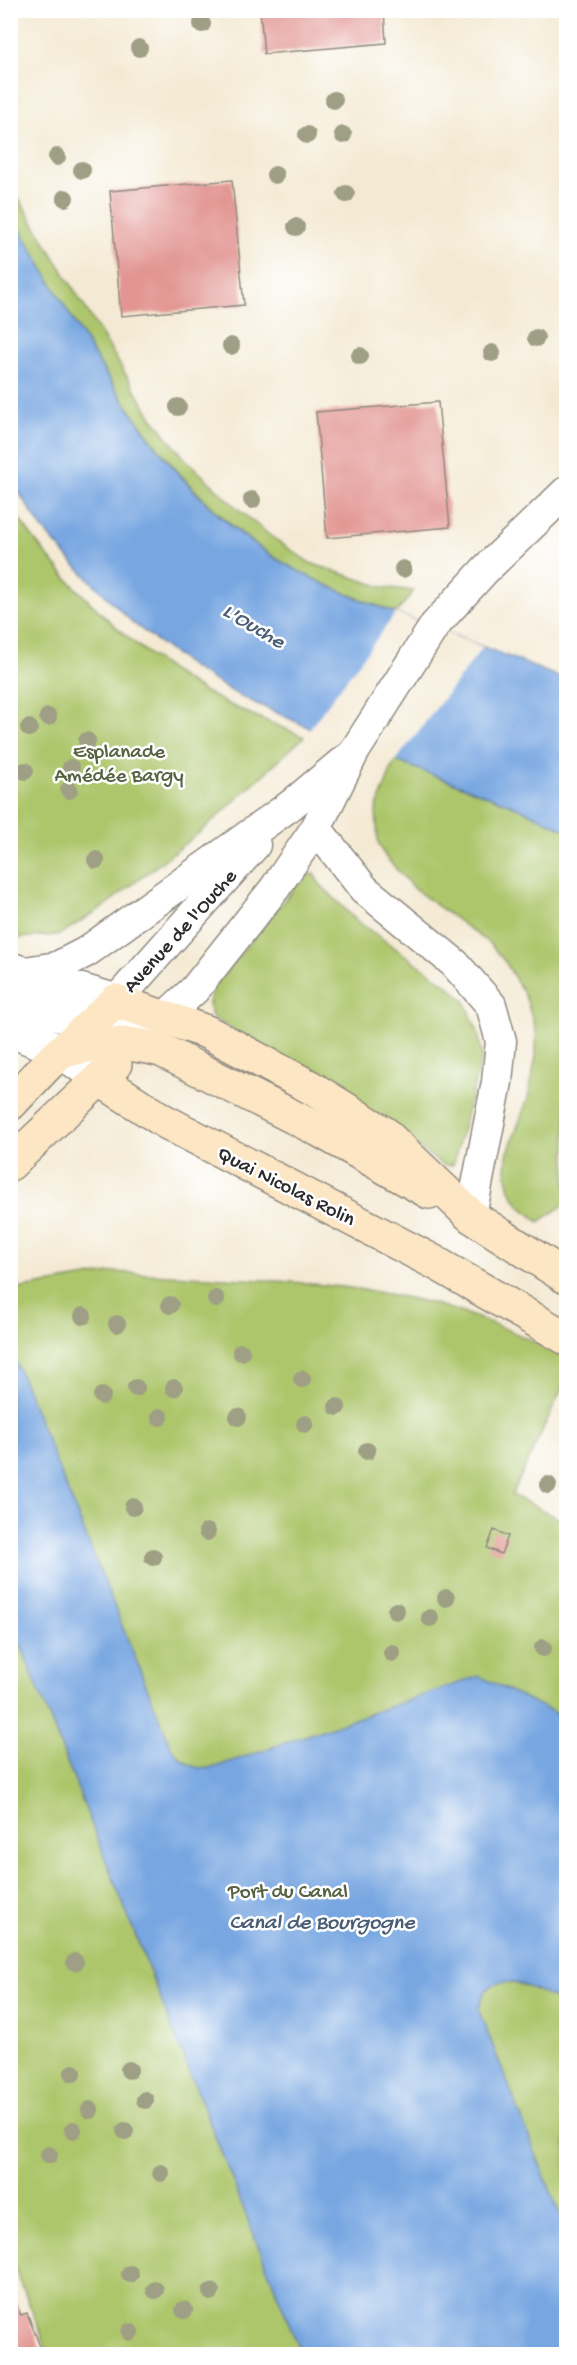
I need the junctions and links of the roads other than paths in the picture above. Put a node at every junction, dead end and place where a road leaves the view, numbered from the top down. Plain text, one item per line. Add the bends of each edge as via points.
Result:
1 (567, 492) edge
2 (354, 752) junction
3 (291, 805) junction
4 (316, 828) junction
5 (15, 980) edge
6 (105, 1011) junction
7 (165, 1017) junction
8 (10, 1030) edge
9 (136, 1043) junction
10 (62, 1052) junction
11 (99, 1079) junction
12 (10, 1104) edge
13 (10, 1164) edge
14 (471, 1215) junction
15 (567, 1277) edge
16 (567, 1338) edge

1 - 2 street, Avenue de l'Ouche via 485,570 435,625
2 - 3 street, Avenue de l'Ouche
2 - 4 street, Avenue de l'Ouche
3 - 5 street, Avenue de l'Ouche via 75,958
3 - 6 street, Avenue de l'Ouche
4 - 7 street, Avenue de l'Ouche via 195,989
4 - 14 street via 364,889 454,963 491,1005 501,1041 497,1082
5 - 6 street
6 - 7 main road
6 - 10 main road, Avenue de l'Ouche
7 - 9 main road
7 - 14 main road via 207,1032 262,1061 384,1133
8 - 10 street, Quai Nicolas Rolin
9 - 10 main road via 87,1045
9 - 11 main road
9 - 14 main road via 180,1059 319,1130
10 - 11 street, Quai Nicolas Rolin
10 - 12 main road, Avenue de l'Ouche
11 - 13 main road
11 - 16 main road, Quai Nicolas Rolin via 164,1121 434,1262
14 - 15 main road

